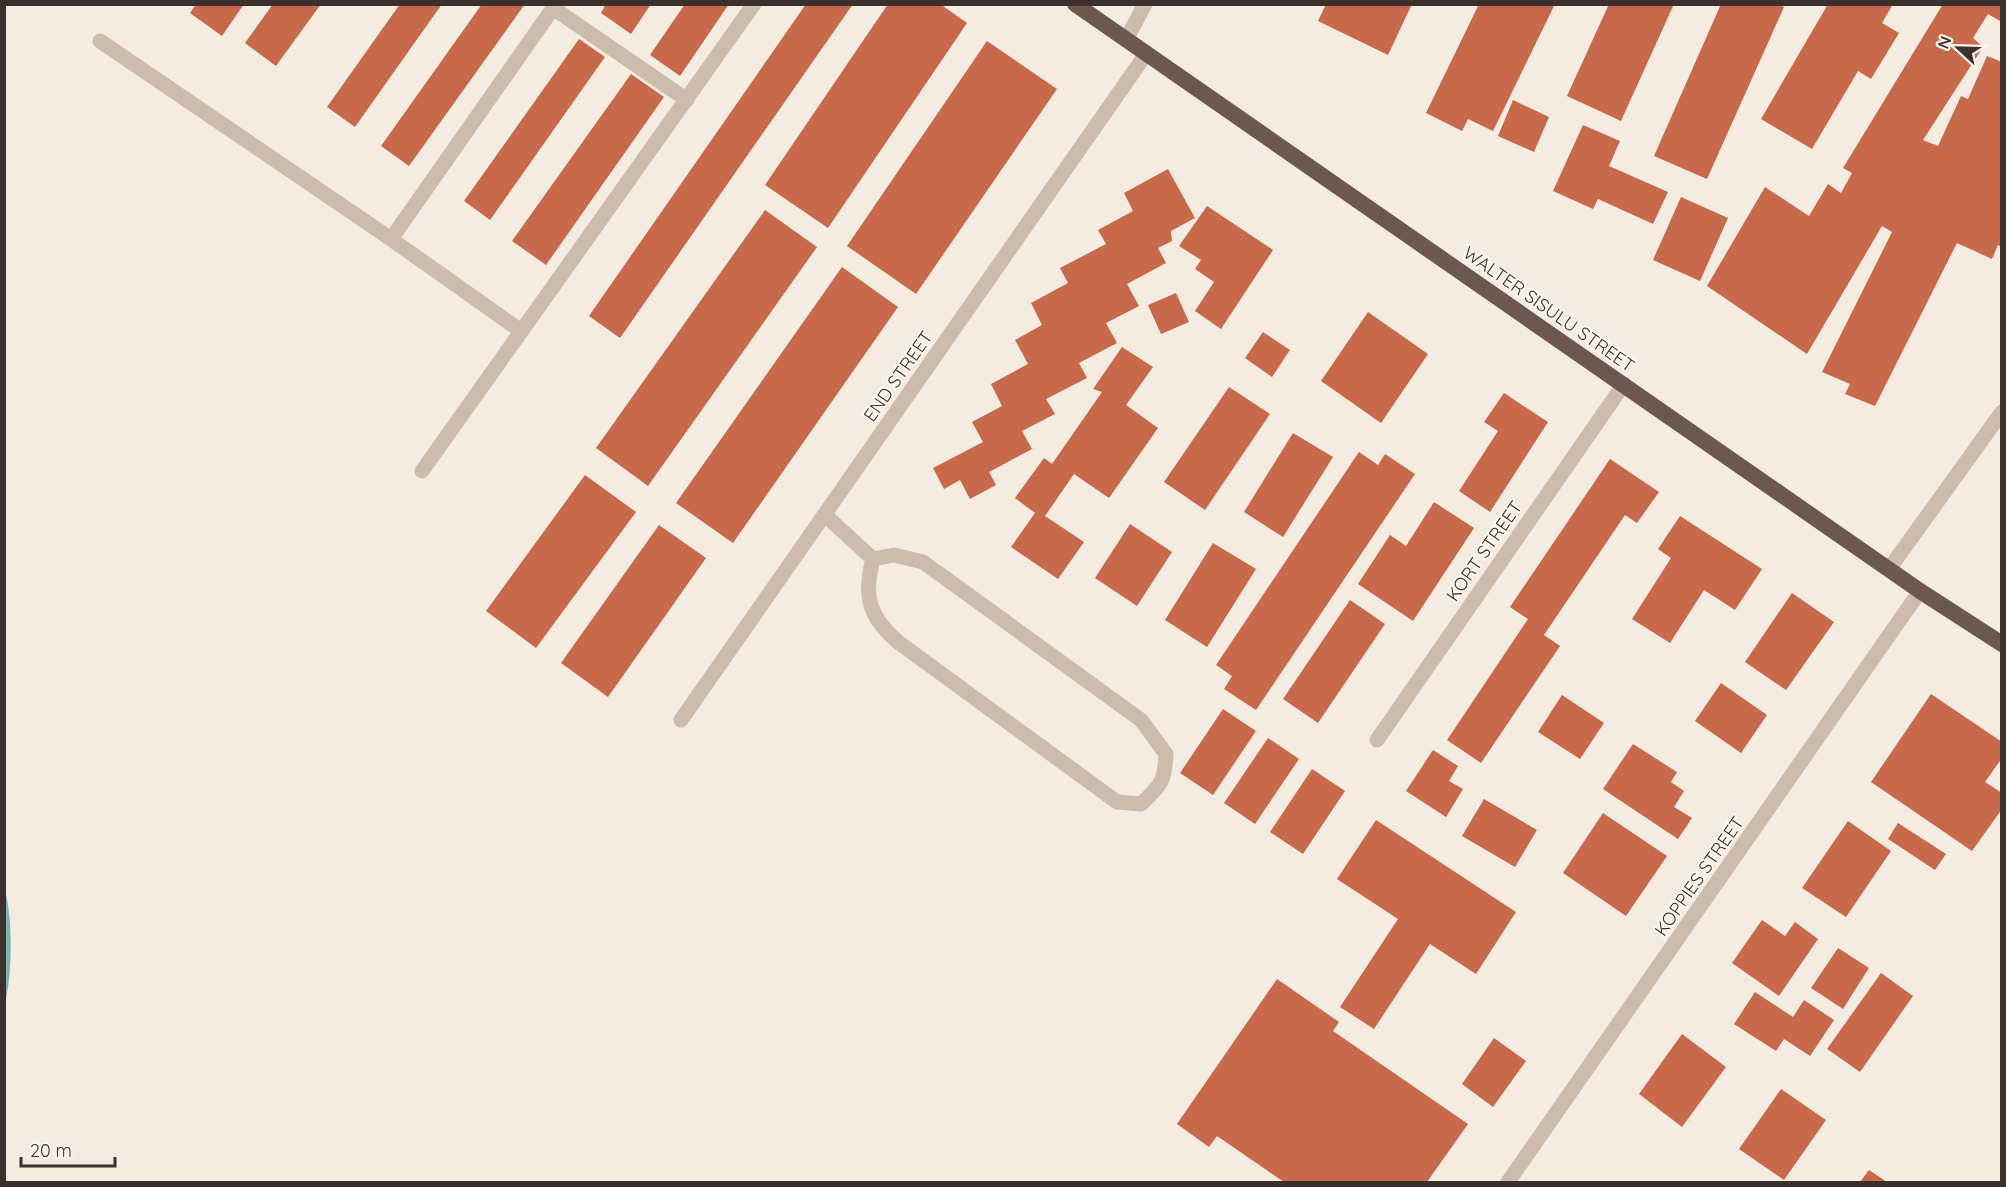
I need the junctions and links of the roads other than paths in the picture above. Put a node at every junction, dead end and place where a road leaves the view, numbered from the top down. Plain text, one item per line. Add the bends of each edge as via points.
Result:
1 (754, 4) edge
2 (1075, 4) edge
3 (1145, 4) edge
4 (554, 6) edge
5 (1126, 40) junction
6 (100, 41) dead end
7 (1146, 54) junction
8 (687, 100) junction
9 (391, 238) junction
10 (521, 331) junction
11 (1624, 384) junction
12 (2001, 412) edge
13 (422, 471) dead end
14 (825, 515) junction
15 (873, 559) junction
16 (1889, 569) junction
17 (1920, 591) junction
18 (2001, 644) edge
19 (681, 720) dead end
20 (1377, 740) dead end
21 (1508, 1182) edge

1 - 8 street
2 - 5 highway, WALTER SISULU STREET
3 - 5 street
4 - 8 street
4 - 9 street
5 - 7 highway, WALTER SISULU STREET
6 - 9 street
7 - 11 highway, WALTER SISULU STREET
7 - 14 street, END STREET
8 - 10 street
9 - 10 street
10 - 13 street
11 - 16 highway, WALTER SISULU STREET
11 - 20 street, KORT STREET
12 - 16 street
14 - 15 street
14 - 19 street, END STREET
15 - 15 street via 894,555 923,562 1141,720 1166,754 1165,774 1157,789 1140,804 1117,802 898,642 871,610 869,575
16 - 17 highway, WALTER SISULU STREET
17 - 18 highway, WALTER SISULU STREET
17 - 21 street, KOPPIES STREET

